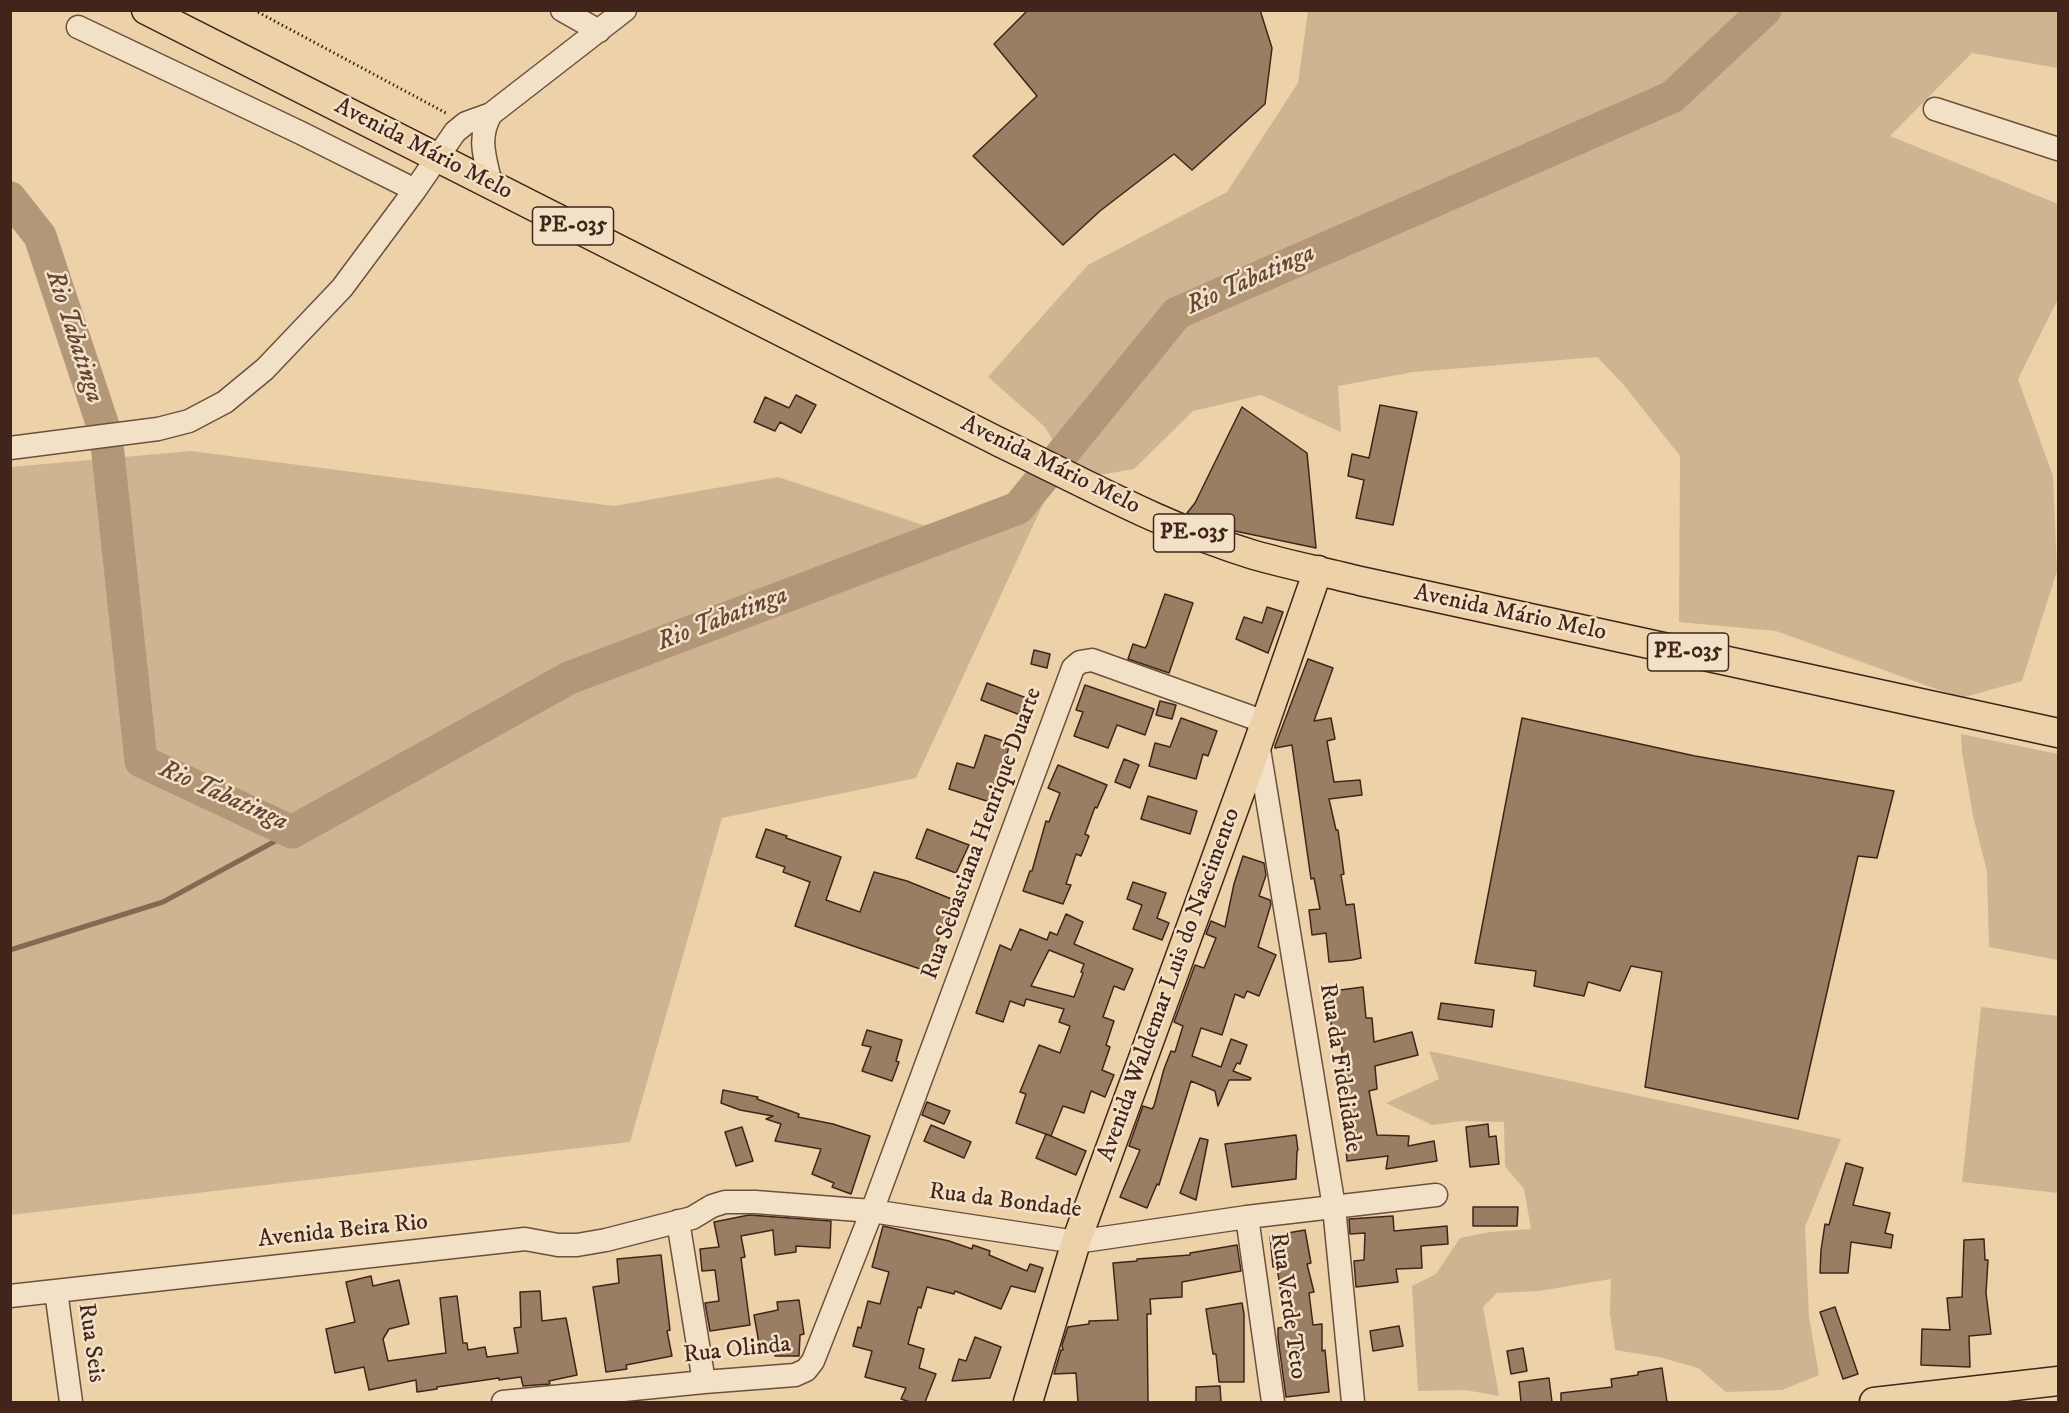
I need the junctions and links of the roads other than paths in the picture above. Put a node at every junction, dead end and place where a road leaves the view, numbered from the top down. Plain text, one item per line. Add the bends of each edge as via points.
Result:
1 (562, 10) edge
2 (625, 10) edge
3 (157, 13) edge
4 (78, 27) dead end
5 (599, 31) junction
6 (1935, 109) dead end
7 (491, 114) junction
8 (2058, 149) edge
9 (438, 158) junction
10 (491, 184) junction
11 (415, 190) junction
12 (10, 447) edge
13 (1318, 570) junction
14 (1262, 733) junction
15 (2058, 733) edge
16 (1436, 1195) dead end
17 (1334, 1207) junction
18 (872, 1211) junction
19 (1248, 1217) junction
20 (678, 1221) junction
21 (1076, 1242) junction
22 (56, 1291) junction
23 (10, 1296) edge
24 (2058, 1381) edge
25 (704, 1382) junction
26 (71, 1402) edge
27 (503, 1402) edge
28 (1028, 1402) edge
29 (1273, 1402) edge
30 (1353, 1402) edge
31 (1874, 1402) edge

1 - 5 street
2 - 5 street
3 - 9 main road, Avenida Mário Melo / PE-035
4 - 11 street
5 - 7 street
6 - 8 street
7 - 9 street via 454,132
7 - 10 street via 483,138
9 - 10 main road, Avenida Mário Melo / PE-035
9 - 11 street
10 - 13 main road, Avenida Mário Melo / PE-035 via 1122,502 1254,555
11 - 12 street via 342,288 265,369 225,402 189,421 158,429
13 - 14 main road, Avenida Waldemar Luis do Nascimento
13 - 15 main road, Avenida Mário Melo / PE-035
14 - 17 street, Rua da Fidelidade
14 - 18 street, Rua Sebastiana Henrique Duarte via 1092,660 1073,668
14 - 21 main road, Avenida Waldemar Luis do Nascimento
16 - 17 street, Rua da Bondade
17 - 19 street, Rua da Bondade
17 - 30 street, Rua da Fidelidade
18 - 20 street, Rua da Bondade via 725,1202
18 - 21 street, Rua da Bondade
18 - 25 street, Rua Olinda via 813,1361 806,1370 795,1375
19 - 21 street, Rua da Bondade
19 - 29 street, Rua Verde Teto
20 - 22 street, Avenida Beira Rio via 577,1245 525,1239
20 - 25 street
21 - 28 main road, Avenida Waldemar Luis do Nascimento
22 - 23 street, Avenida Beira Rio
22 - 26 street, Rua Seis
24 - 31 main road
25 - 27 street, Rua Olinda

